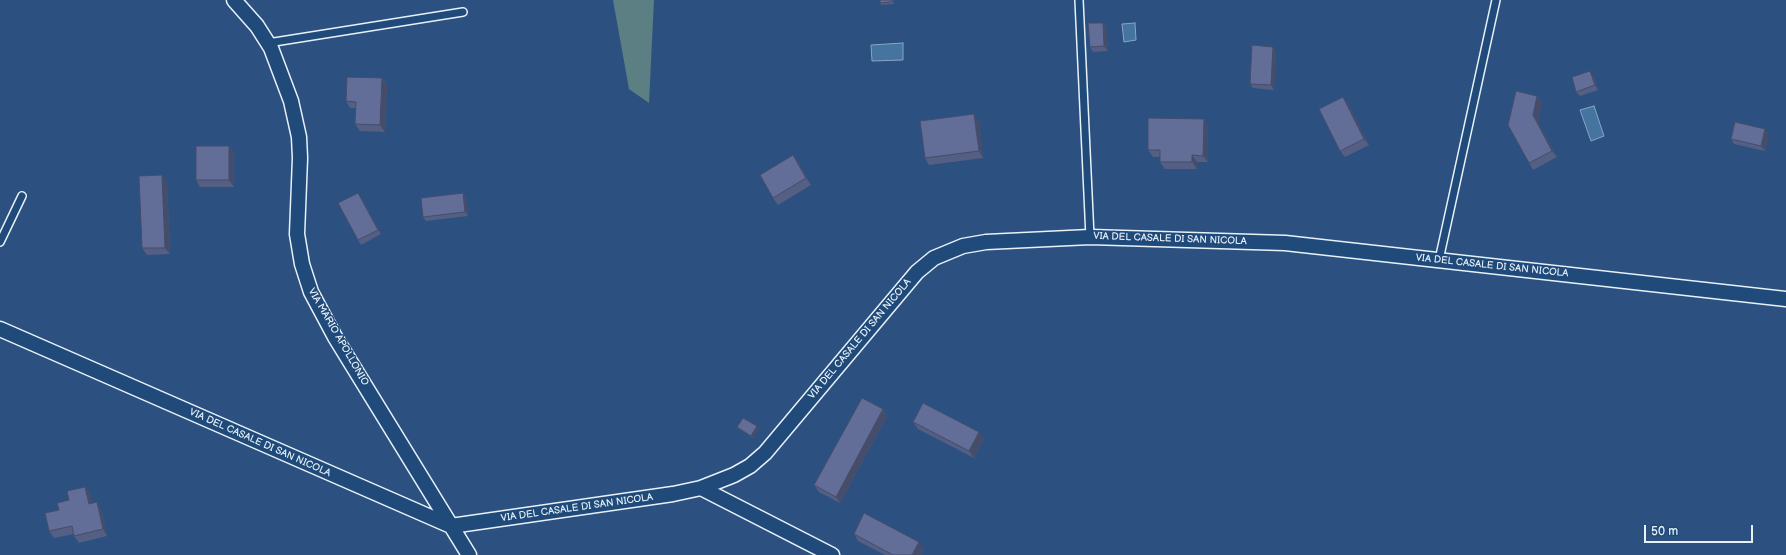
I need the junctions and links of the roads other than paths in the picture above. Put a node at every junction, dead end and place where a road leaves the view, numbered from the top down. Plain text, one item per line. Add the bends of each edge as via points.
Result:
1 (234, 0) edge
2 (1079, 0) edge
3 (1496, 0) edge
4 (463, 12) dead end
5 (268, 43) junction
6 (22, 196) dead end
7 (1090, 237) junction
8 (0, 242) edge
9 (1439, 260) junction
10 (1786, 299) edge
11 (0, 329) edge
12 (700, 488) junction
13 (451, 526) junction
14 (469, 555) edge
15 (832, 555) edge

1 - 5 street, VIA MARIO APOLLONIO
2 - 7 lane
3 - 9 lane
4 - 5 lane
5 - 13 street, VIA MARIO APOLLONIO via 286,85 299,137 297,234 308,286 336,337
6 - 8 lane
7 - 9 street, VIA DEL CASALE DI SAN NICOLA via 1285,243
7 - 12 street, VIA DEL CASALE DI SAN NICOLA via 986,242 953,249 934,258 910,278 765,453 734,475
9 - 10 street, VIA DEL CASALE DI SAN NICOLA
11 - 13 street, VIA DEL CASALE DI SAN NICOLA
12 - 13 street, VIA DEL CASALE DI SAN NICOLA via 666,496
12 - 15 street
13 - 14 street, VIA MARIO APOLLONIO

